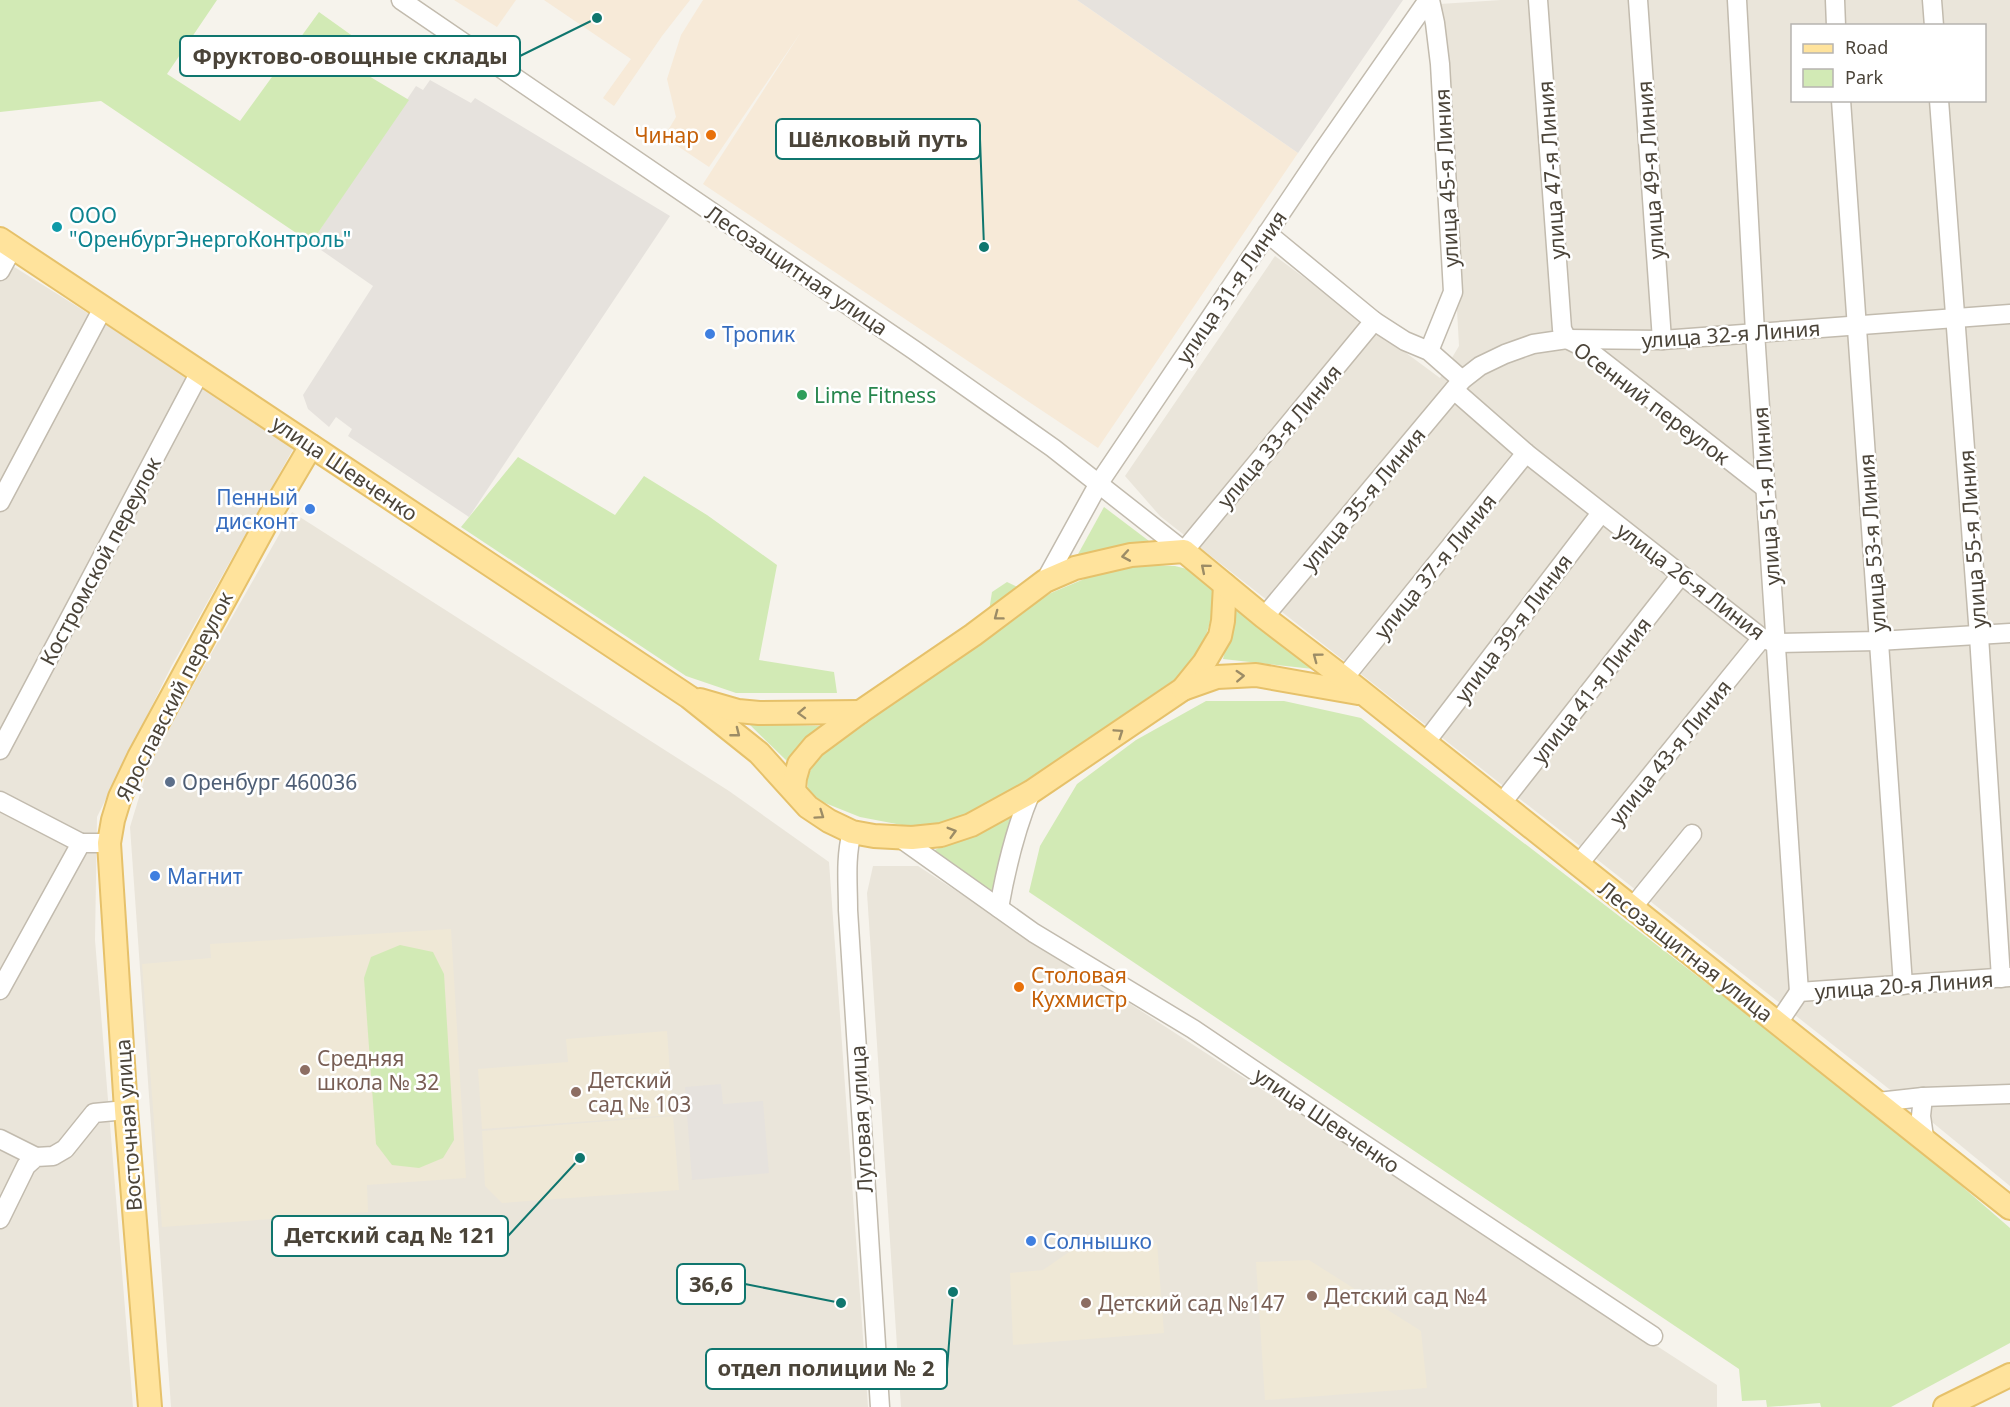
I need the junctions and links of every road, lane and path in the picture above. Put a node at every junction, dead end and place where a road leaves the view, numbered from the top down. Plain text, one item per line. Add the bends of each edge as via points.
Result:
1 (401, 0) edge
2 (1429, 0) edge
3 (1538, 0) edge
4 (1638, 0) edge
5 (1737, 0) edge
6 (1834, 0) edge
7 (1932, 0) edge
8 (1836, 24) edge
9 (1934, 24) edge
10 (1841, 102) edge
11 (1939, 102) edge
12 (1267, 233) junction
13 (6, 243) edge
14 (0, 270) edge
15 (103, 308) junction
16 (2010, 314) edge
17 (1954, 318) junction
18 (1374, 321) junction
19 (1857, 326) junction
20 (1755, 332) junction
21 (1568, 339) junction
22 (1662, 340) junction
23 (1429, 351) junction
24 (200, 372) junction
25 (1458, 385) junction
26 (311, 446) junction
27 (1526, 453) junction
28 (1099, 483) junction
29 (1765, 488) junction
30 (0, 502) edge
31 (1601, 513) junction
32 (1184, 551) junction
33 (1681, 575) junction
34 (1045, 581) junction
35 (1225, 585) junction
36 (1264, 617) junction
37 (2010, 633) edge
38 (1979, 636) junction
39 (1768, 640) junction
40 (1878, 641) junction
41 (1344, 678) junction
42 (1183, 689) junction
43 (1363, 693) junction
44 (689, 697) junction
45 (860, 712) junction
46 (1425, 743) junction
47 (0, 750) edge
48 (794, 790) junction
49 (1031, 792) junction
50 (0, 801) edge
51 (1501, 804) junction
52 (852, 832) junction
53 (1692, 834) dead end
54 (900, 838) junction
55 (81, 843) junction
56 (109, 843) junction
57 (1578, 865) junction
58 (999, 908) junction
59 (1632, 908) junction
60 (2006, 978) edge
61 (1903, 986) junction
62 (0, 990) edge
63 (1799, 992) junction
64 (1778, 1023) junction
65 (2010, 1094) edge
66 (1923, 1097) junction
67 (1878, 1102) junction
68 (126, 1110) junction
69 (1924, 1137) junction
70 (0, 1139) edge
71 (36, 1157) junction
72 (2010, 1208) edge
73 (0, 1219) edge
74 (1653, 1336) dead end
75 (2010, 1375) edge
76 (150, 1407) edge
77 (880, 1407) edge
78 (1945, 1407) edge

1 - 28 street, Лесозащитная улица via 914,350
2 - 12 street, улица 31-я Линия
2 - 23 street, улица 45-я Линия via 1440,64 1453,292
3 - 21 street, улица 47-я Линия via 1563,329
4 - 22 street, улица 49-я Линия
5 - 20 street, улица 51-я Линия
6 - 8 street
7 - 9 street
10 - 19 street, улица 53-я Линия
11 - 17 street, улица 55-я Линия
12 - 18 street, улица 26-я Линия
12 - 28 street, улица 31-я Линия
13 - 14 street
13 - 15 main road, улица Шевченко
15 - 24 main road, улица Шевченко
15 - 30 street
16 - 17 street, улица 32-я Линия
17 - 19 street, улица 32-я Линия
17 - 38 street, улица 55-я Линия
18 - 23 street, улица 26-я Линия
18 - 32 street, улица 33-я Линия
19 - 20 street, улица 32-я Линия
19 - 40 street, улица 53-я Линия
20 - 22 street, улица 32-я Линия
20 - 29 street, улица 51-я Линия
21 - 22 street, улица 32-я Линия
21 - 25 street, улица 32-я Линия via 1533,344 1504,354 1480,366
21 - 29 street, Осенний переулок via 1587,349
23 - 25 street, улица 26-я Линия
24 - 26 main road, улица Шевченко
24 - 47 street, Костромской переулок
25 - 27 street, улица 26-я Линия
25 - 36 street, улица 35-я Линия
26 - 44 main road, улица Шевченко
26 - 56 main road, Ярославский переулок via 139,757 120,797
27 - 31 street, улица 26-я Линия
27 - 41 street, улица 37-я Линия
28 - 32 street, Лесозащитная улица
28 - 34 street, улица 31-я Линия
29 - 39 street, улица 51-я Линия
31 - 33 street, улица 26-я Линия
31 - 46 street, улица 39-я Линия
32 -> 34 main road via 1131,555 1074,568
35 -> 32 main road, Лесозащитная улица
33 - 39 street, улица 26-я Линия
33 - 51 street, улица 41-я Линия
34 -> 45 main road
35 - 36 main road, Лесозащитная улица
35 - 42 main road via 1220,636
41 -> 36 main road, Лесозащитная улица
37 - 38 street, улица 26-я Линия
38 - 40 street, улица 26-я Линия
38 - 60 street, улица 55-я Линия
39 - 40 street, улица 26-я Линия
39 - 57 street, улица 43-я Линия
39 - 63 street, улица 51-я Линия
40 - 61 street, улица 53-я Линия
41 - 43 main road, Лесозащитная улица
42 -> 43 main road, Лесозащитная улица via 1217,677 1256,675
49 -> 42 main road, улица Шевченко
43 - 46 main road, Лесозащитная улица
45 -> 44 main road, улица Шевченко via 759,713
44 -> 48 main road, улица Шевченко via 759,753
45 - 48 main road via 803,757 796,771
46 - 51 main road, Лесозащитная улица
48 -> 52 main road, улица Шевченко via 816,813
54 -> 49 main road, улица Шевченко via 954,832
49 - 58 street via 1008,858
50 - 55 street
51 - 57 main road, Лесозащитная улица
52 - 54 main road, улица Шевченко
52 - 77 street, Луговая улица via 847,864 848,910
53 - 59 street
54 - 58 street, улица Шевченко
55 - 56 street
55 - 62 street
56 - 68 main road, Восточная улица
57 - 59 main road, Лесозащитная улица
58 - 74 street, улица Шевченко via 1193,1029
59 - 64 main road, Лесозащитная улица
60 - 61 street, улица 20-я Линия
61 - 63 street, улица 20-я Линия
63 - 64 street, улица 20-я Линия
64 - 67 main road, Лесозащитная улица
65 - 66 street
66 - 67 street
66 - 69 street
67 - 69 main road, Лесозащитная улица
68 - 71 street via 94,1113 65,1149 53,1156
68 - 76 main road, Восточная улица
69 - 72 main road, Лесозащитная улица
70 - 71 street
71 - 73 street via 26,1166
75 - 78 main road

